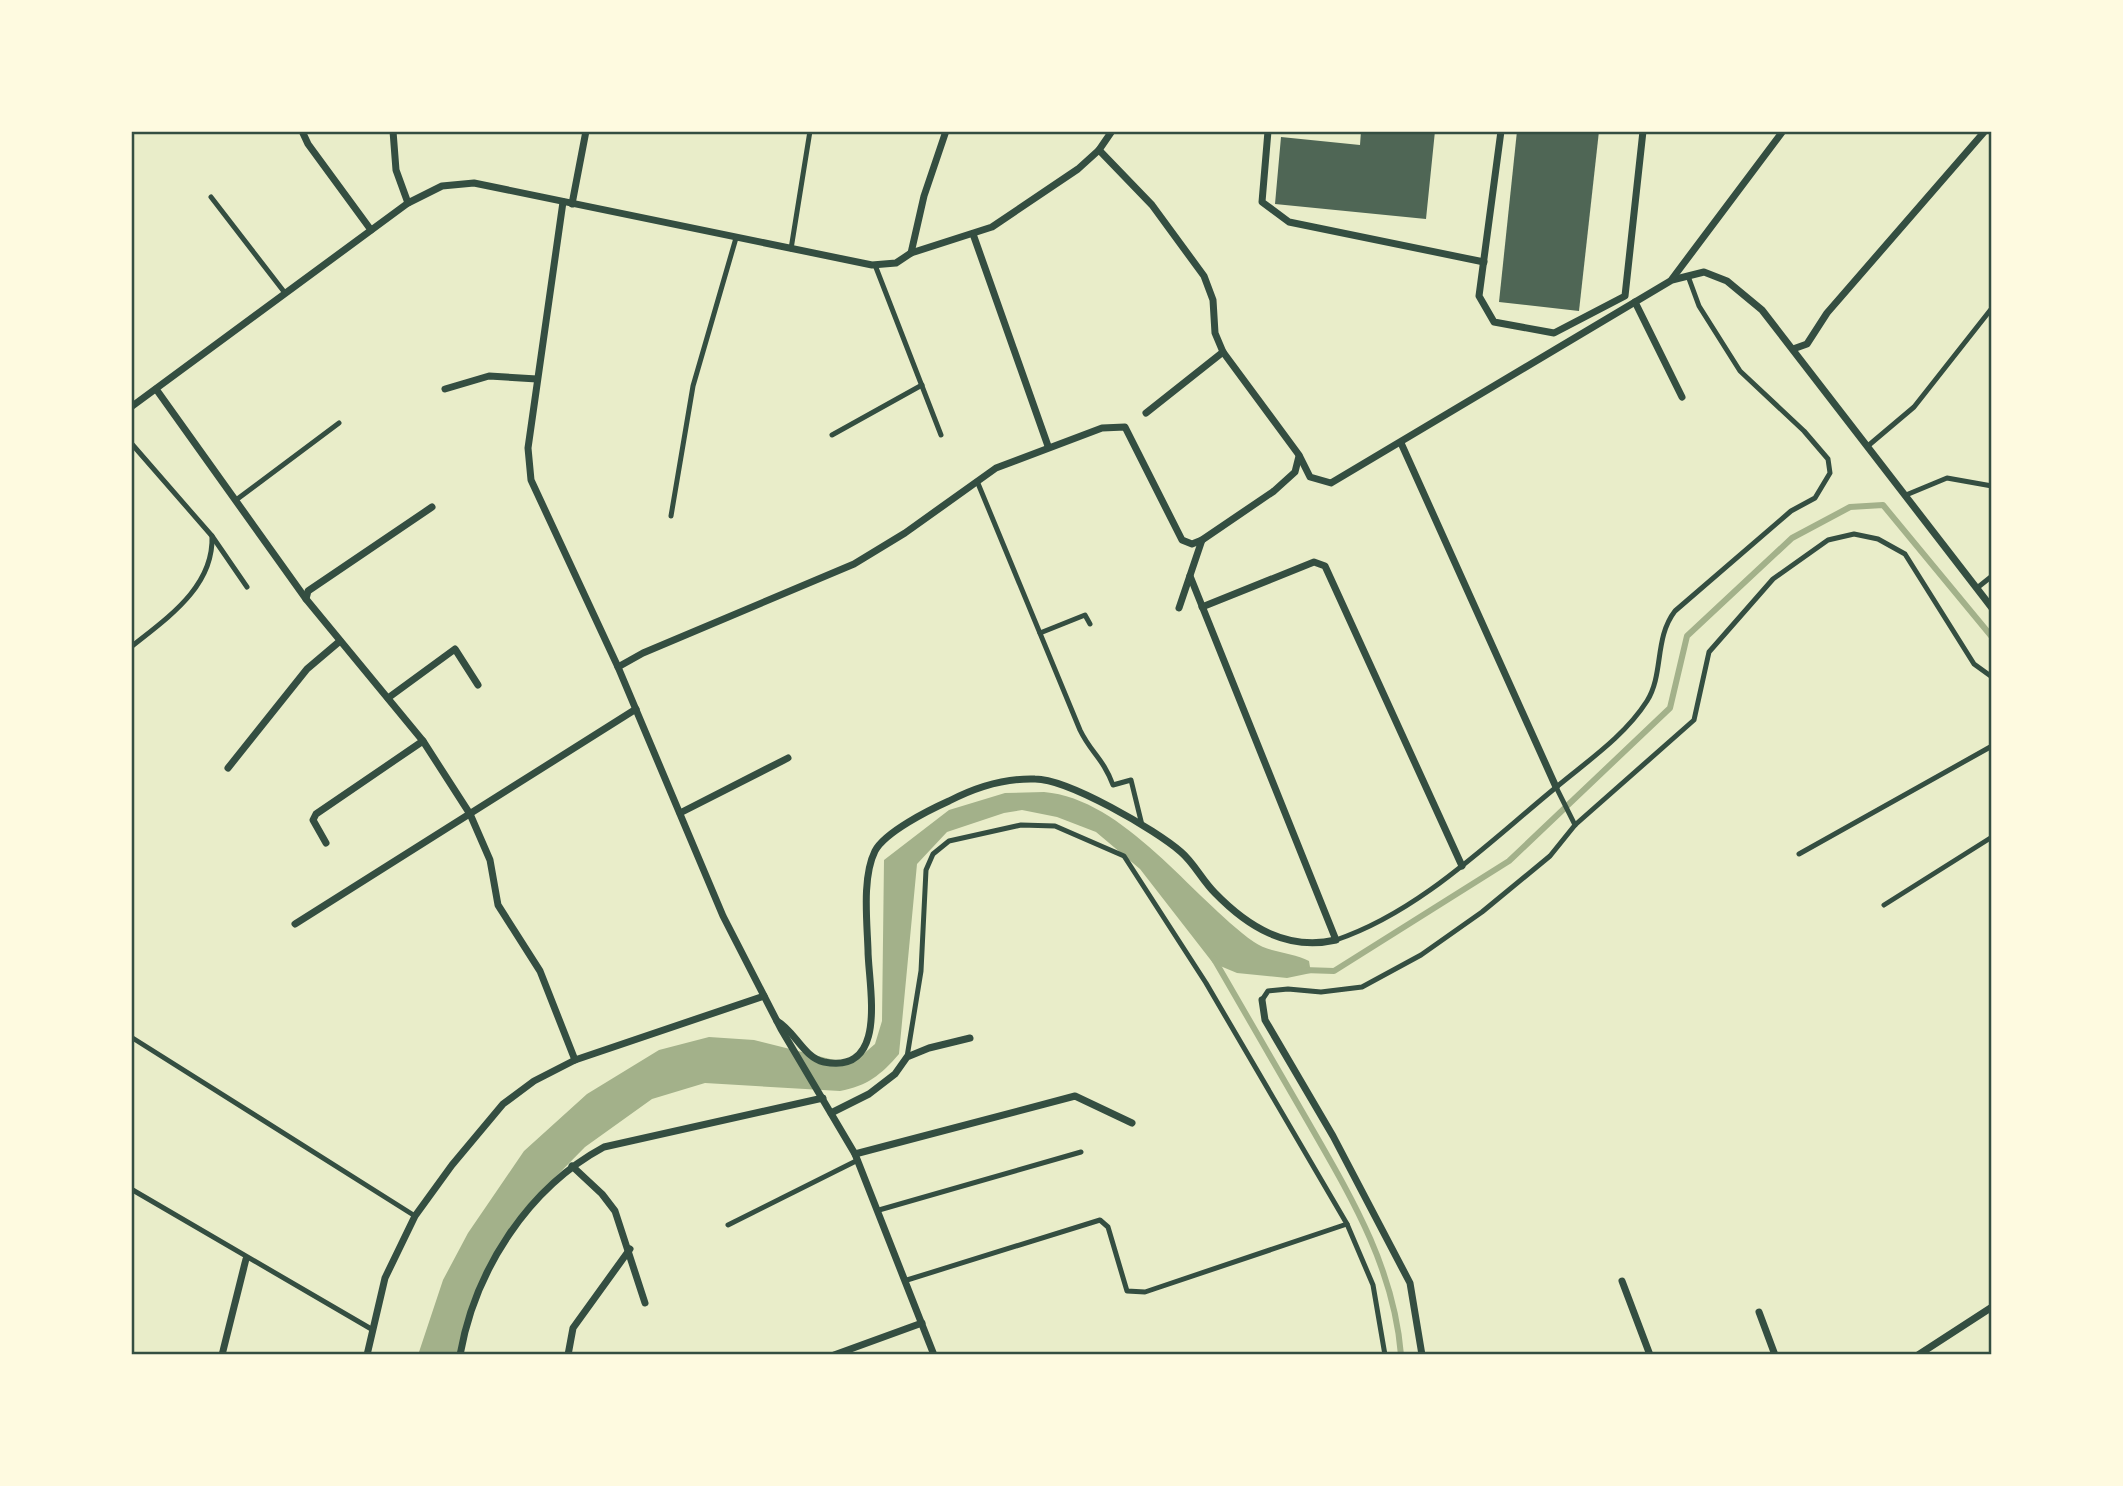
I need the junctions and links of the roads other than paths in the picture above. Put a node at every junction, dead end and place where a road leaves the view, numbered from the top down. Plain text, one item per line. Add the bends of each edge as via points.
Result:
1 (302, 131) edge
2 (393, 131) edge
3 (586, 131) edge
4 (810, 131) edge
5 (946, 131) edge
6 (1112, 131) edge
7 (1268, 131) edge
8 (1501, 131) edge
9 (1643, 131) edge
10 (1783, 131) edge
11 (1986, 131) edge
12 (1099, 150) junction
13 (211, 197) dead end
14 (408, 202) junction
15 (563, 202) junction
16 (572, 204) junction
17 (371, 230) junction
18 (973, 234) junction
19 (736, 238) junction
20 (791, 249) junction
21 (911, 253) junction
22 (1484, 262) junction
23 (875, 265) junction
24 (1688, 276) junction
25 (1672, 280) junction
26 (285, 293) junction
27 (1635, 302) junction
28 (1992, 308) edge
29 (1793, 349) junction
30 (1223, 352) junction
31 (537, 379) junction
32 (922, 385) junction
33 (156, 388) junction
34 (445, 389) dead end
35 (1682, 397) dead end
36 (131, 407) edge
37 (1146, 413) dead end
38 (339, 423) dead end
39 (832, 435) dead end
40 (941, 435) dead end
41 (131, 443) edge
42 (1401, 443) junction
43 (1869, 445) junction
44 (1048, 446) junction
45 (1299, 455) junction
46 (978, 481) junction
47 (1992, 486) edge
48 (1906, 495) junction
49 (236, 500) junction
50 (432, 507) dead end
51 (671, 516) dead end
52 (212, 536) junction
53 (1202, 540) junction
54 (1190, 576) junction
55 (1992, 576) edge
56 (247, 587) dead end
57 (1977, 588) junction
58 (306, 599) junction
59 (1202, 607) junction
60 (1179, 608) dead end
61 (1992, 608) edge
62 (1090, 624) dead end
63 (1040, 633) junction
64 (340, 641) junction
65 (131, 647) edge
66 (618, 667) junction
67 (1992, 677) edge
68 (478, 685) dead end
69 (388, 698) junction
70 (636, 709) junction
71 (423, 740) junction
72 (1992, 746) edge
73 (789, 758) dead end
74 (228, 768) dead end
75 (1556, 787) junction
76 (680, 813) junction
77 (470, 814) junction
78 (1575, 825) junction
79 (1142, 826) junction
80 (1992, 837) edge
81 (326, 843) dead end
82 (1799, 854) dead end
83 (1462, 866) junction
84 (1884, 905) dead end
85 (295, 924) dead end
86 (1336, 940) junction
87 (764, 996) junction
88 (1262, 1000) joint
89 (777, 1021) junction
90 (131, 1037) edge
91 (970, 1038) dead end
92 (907, 1057) junction
93 (575, 1060) junction
94 (822, 1096) junction
95 (831, 1113) junction
96 (1132, 1123) dead end
97 (1081, 1152) dead end
98 (856, 1157) junction
99 (572, 1166) junction
100 (131, 1189) edge
101 (879, 1210) junction
102 (415, 1216) junction
103 (1347, 1224) junction
104 (728, 1225) dead end
105 (630, 1249) junction
106 (246, 1259) junction
107 (907, 1280) junction
108 (1622, 1281) dead end
109 (645, 1303) dead end
110 (1992, 1307) edge
111 (1759, 1312) dead end
112 (922, 1323) junction
113 (373, 1329) junction
114 (222, 1355) edge
115 (367, 1355) edge
116 (460, 1355) edge
117 (568, 1355) edge
118 (834, 1355) edge
119 (934, 1355) edge
120 (1385, 1355) edge
121 (1422, 1355) edge
122 (1650, 1355) edge
123 (1775, 1355) edge
124 (1918, 1355) edge

1 - 17 street
2 - 14 street via 396,170
3 - 16 street
4 - 20 lane
5 - 21 street
6 - 12 street
7 - 22 street via 1262,202 1289,222
8 - 22 street
9 - 22 street via 1625,296 1554,333 1494,322 1479,296
10 - 25 street
11 - 29 street via 1827,313 1807,344
12 - 18 street via 1003,220
12 - 30 street via 1152,205 1204,276
13 - 26 lane
14 - 15 street via 458,182
14 - 17 street
15 - 16 street
15 - 31 street
16 - 19 street
17 - 26 street
18 - 21 street
18 - 44 street
19 - 20 street
19 - 51 lane via 694,386
20 - 23 street
21 - 23 street via 896,264
23 - 32 lane
24 - 25 street
24 - 29 street via 1704,272 1727,281 1762,310
24 - 75 lane via 1699,306 1740,371 1804,431 1828,459 1830,473 1815,498 1791,511 1675,611 1666,623 1648,699 1601,751
25 - 27 street
26 - 33 street
27 - 35 street
27 - 42 street
28 - 43 lane via 1914,407
29 - 43 street
30 - 37 street
30 - 45 street
31 - 34 street via 489,376
31 - 66 street via 528,448 531,480
32 - 39 lane
32 - 40 lane
33 - 36 street
33 - 49 street
38 - 49 lane
41 - 52 lane
42 - 45 street via 1331,483 1310,477
42 - 75 street
43 - 48 street
44 - 46 street via 996,468
44 - 53 street via 1102,428 1125,427 1182,540 1192,544
45 - 53 street via 1296,472
46 - 63 lane
46 - 66 street via 854,564
47 - 48 lane via 1947,478
48 - 57 street
49 - 58 street
50 - 58 street via 309,591
52 - 56 lane
52 - 65 lane via 213,556 203,577 181,607
53 - 54 street
54 - 59 street
54 - 60 street
55 - 57 lane
57 - 61 street
58 - 64 street
59 - 83 street via 1314,562 1325,566
59 - 86 street
62 - 63 lane via 1086,615
63 - 79 lane via 1087,744 1103,760 1113,785 1131,780
64 - 69 street
64 - 74 street via 307,669
66 - 70 street
67 - 78 lane via 1974,664 1905,554 1878,539 1854,534 1828,540 1773,579 1709,652 1694,720
68 - 69 street via 455,649
69 - 71 street
70 - 76 street
70 - 77 street
71 - 77 street
71 - 81 street via 316,814 316,829
72 - 82 lane
73 - 76 street
75 - 78 lane
75 - 83 lane
76 - 87 street via 723,916
77 - 85 street
77 - 93 street via 490,860 498,905 540,971
78 - 88 lane via 1550,856 1482,912 1397,969 1362,987 1268,991
79 - 86 street via 1181,852 1215,893 1257,929 1294,943
79 - 89 street via 1038,778 990,783 948,801 879,844 871,861 867,951 872,1019 867,1044 849,1060 823,1062
80 - 84 lane
83 - 86 lane via 1364,930
87 - 89 street
87 - 93 street
88 - 121 street via 1265,1020 1333,1136 1410,1283
89 - 94 street
90 - 102 lane
91 - 92 street
92 - 95 street via 895,1074 869,1094
92 - 103 lane via 921,971 926,870 933,854 950,841 1021,825 1055,826 1124,856 1206,983
93 - 102 street via 503,1104
94 - 95 street
94 - 99 street via 604,1147
95 - 98 street
96 - 98 street via 1076,1096
97 - 101 lane
98 - 101 street
98 - 104 lane
99 - 105 street via 609,1201
99 - 116 street via 524,1214 495,1255
100 - 106 lane
101 - 107 street
102 - 113 street via 386,1278
103 - 107 lane via 1145,1292 1127,1292 1108,1227 1100,1220
103 - 120 lane via 1373,1285
105 - 109 street
105 - 117 street via 573,1328
106 - 113 lane
106 - 114 street
107 - 112 street
108 - 122 street
110 - 124 street
111 - 123 street
112 - 118 street
112 - 119 street
113 - 115 street

